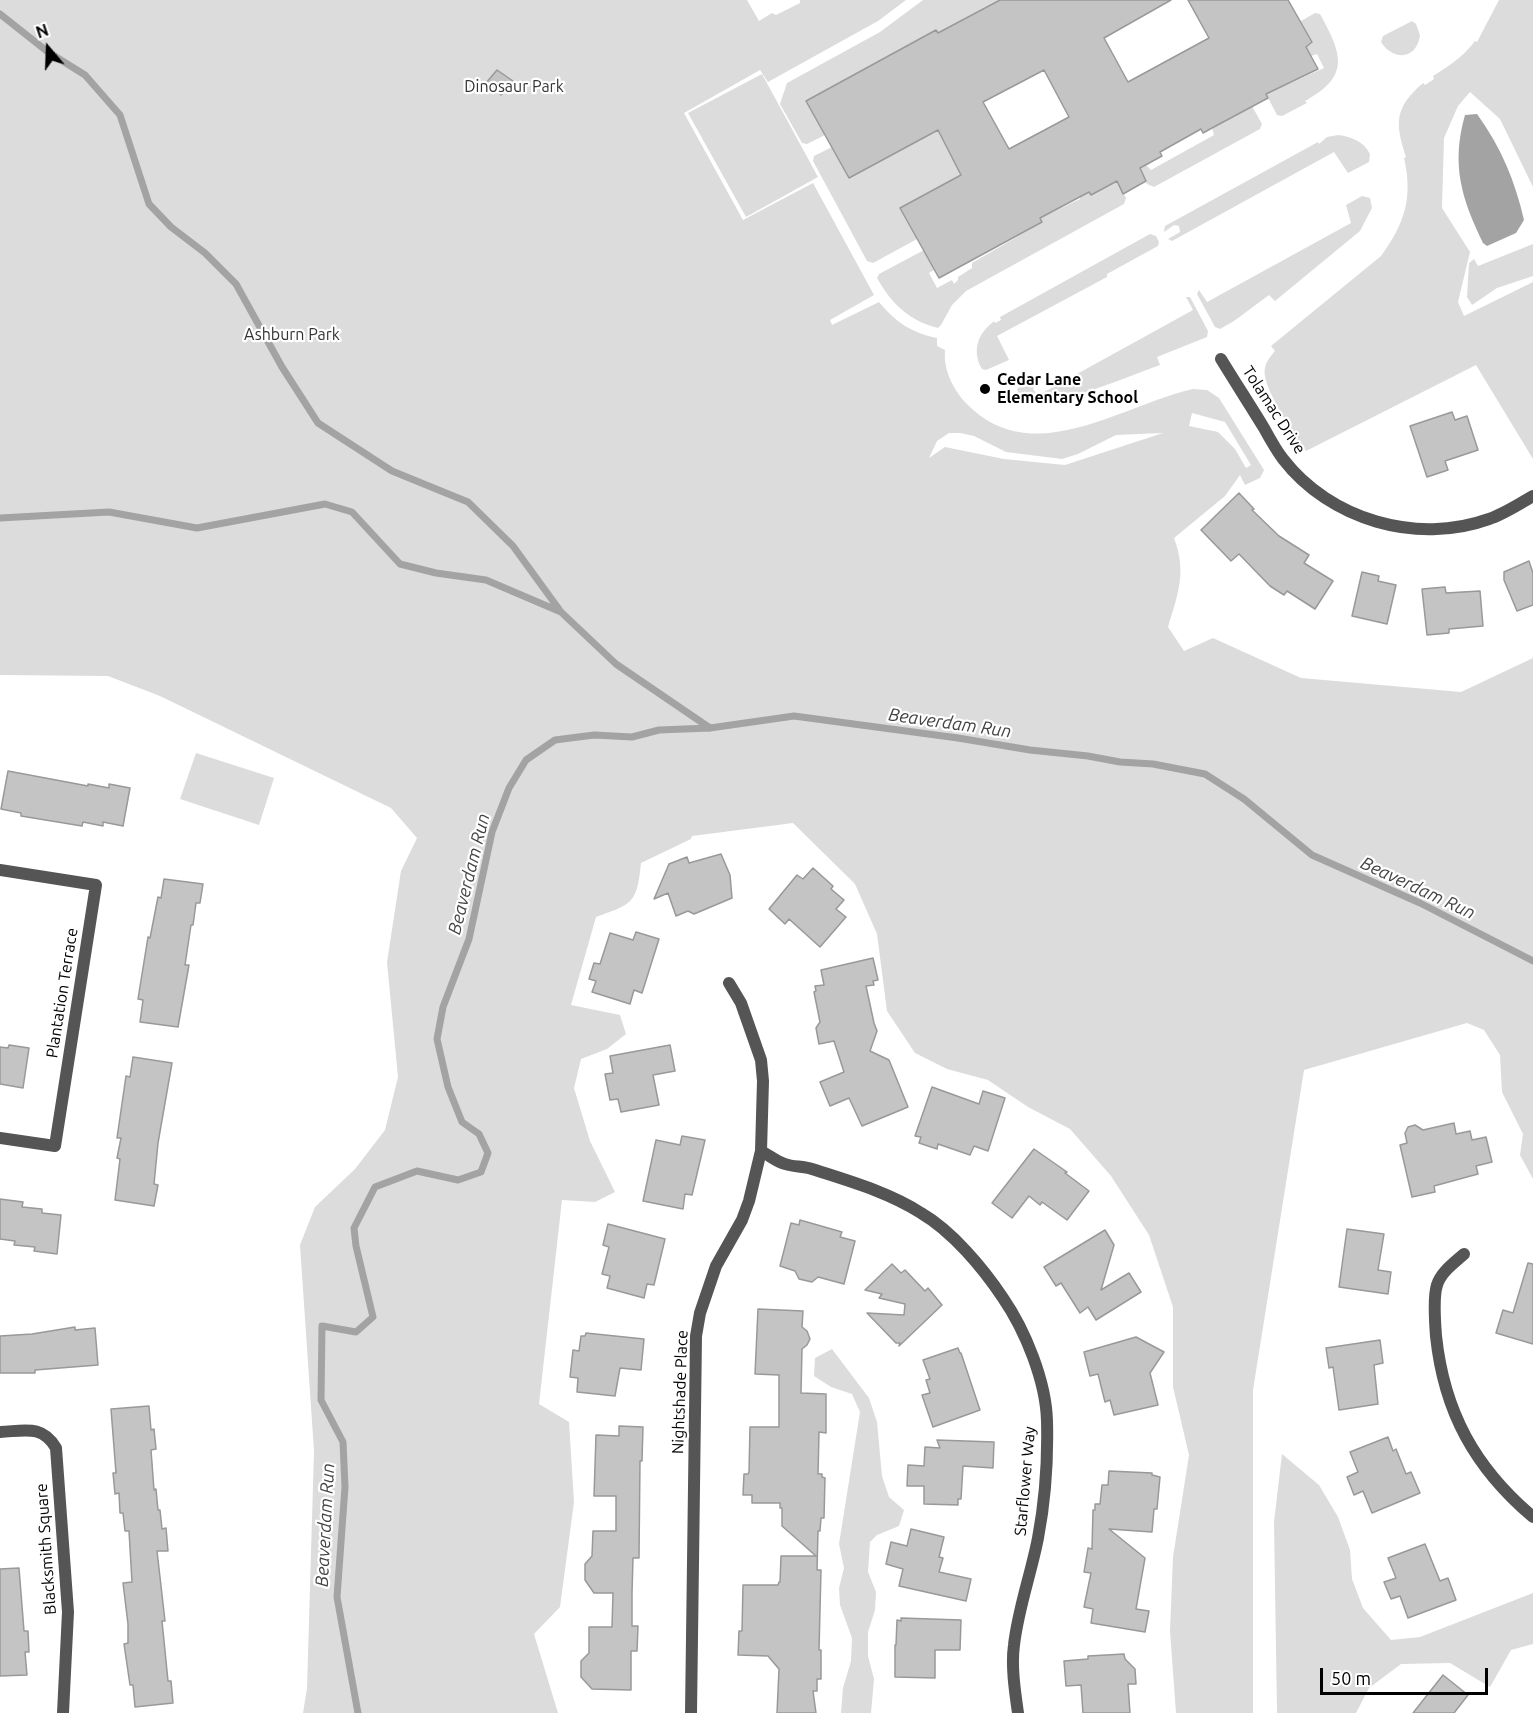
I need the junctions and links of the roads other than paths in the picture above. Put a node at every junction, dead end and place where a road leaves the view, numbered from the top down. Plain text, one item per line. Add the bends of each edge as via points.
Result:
1 (1221, 358) dead end
2 (1533, 496) edge
3 (0, 870) edge
4 (729, 983) dead end
5 (0, 1138) edge
6 (761, 1150) junction
7 (1464, 1254) dead end
8 (0, 1432) edge
9 (1533, 1517) edge
10 (63, 1713) edge
11 (691, 1713) edge
12 (1018, 1713) edge

1 - 2 street, Tolamac Drive via 1283,459 1306,484 1364,519 1426,530 1458,527 1489,519
3 - 5 street, Plantation Terrace via 96,885 55,1146
4 - 6 street, Nightshade Place via 741,1003 761,1060
6 - 11 street, Nightshade Place via 749,1201 716,1266 696,1336
6 - 12 street, Starflower Way via 784,1164 866,1187 923,1214 949,1234 990,1279 1023,1330 1044,1396 1047,1461 1038,1538 1013,1648
7 - 9 street via 1437,1285 1438,1359 1450,1406 1486,1471
8 - 10 street, Blacksmith Square via 42,1432 56,1448 68,1612

